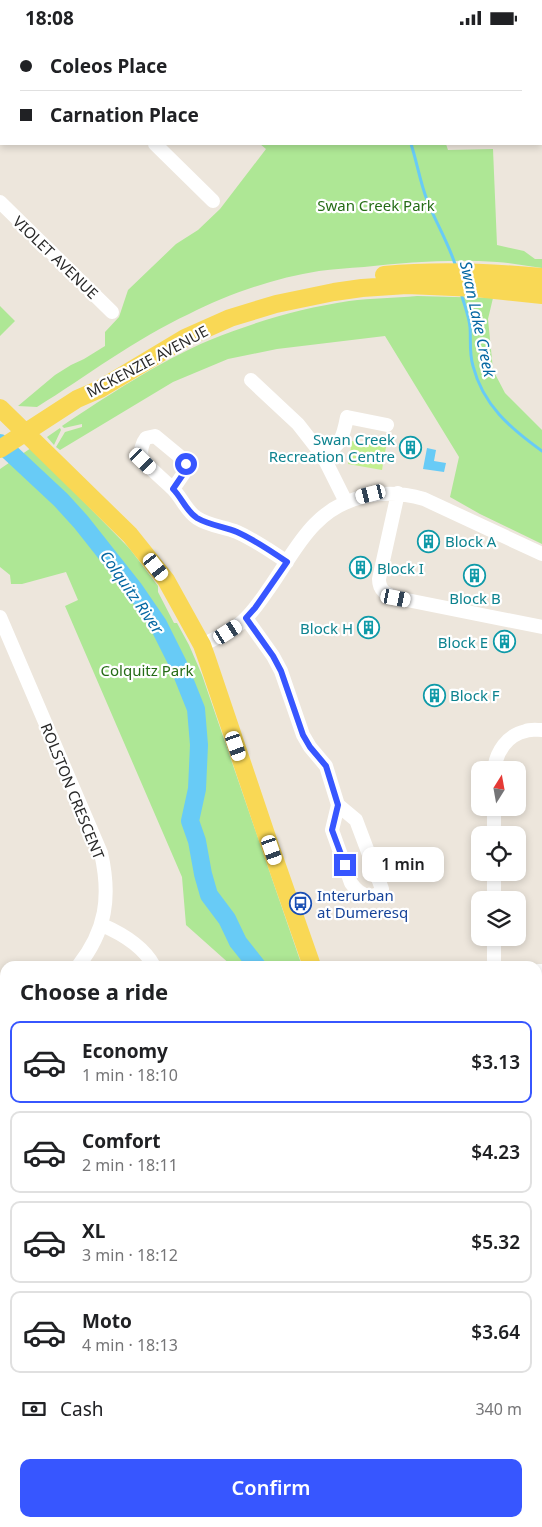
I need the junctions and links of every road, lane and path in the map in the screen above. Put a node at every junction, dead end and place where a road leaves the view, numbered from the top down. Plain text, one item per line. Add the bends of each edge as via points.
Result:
1 (155, 145) edge
2 (213, 201) dead end
3 (0, 202) edge
4 (542, 277) edge
5 (474, 280) junction
6 (542, 295) edge
7 (112, 312) dead end
8 (251, 380) dead end
9 (0, 408) edge
10 (386, 425) dead end
11 (0, 449) edge
12 (323, 456) junction
13 (173, 489) dead end
14 (398, 493) junction
15 (346, 502) junction
16 (542, 554) edge
17 (287, 562) junction
18 (0, 617) edge
19 (246, 618) junction
20 (542, 627) edge
21 (202, 645) junction
22 (542, 731) edge
23 (496, 761) edge
24 (338, 805) junction
25 (102, 925) junction
26 (494, 946) edge
27 (81, 961) edge
28 (151, 961) edge
29 (310, 961) edge
30 (494, 961) edge

1 - 2 street
3 - 7 street, VIOLET AVENUE
4 - 5 main road, MCKENZIE AVENUE
5 - 6 main road, MCKENZIE AVENUE
5 - 11 main road, MCKENZIE AVENUE via 393,274 298,287 241,303 143,349 95,379 77,399
8 - 12 street via 298,424
9 - 21 main road via 130,535 166,580
10 - 12 street via 347,417 343,437 334,449
12 - 15 street
13 - 17 street via 196,518 240,533
14 - 15 street via 371,494
14 - 16 street via 424,499
14 - 20 street via 379,579 382,591 396,598
15 - 17 street via 315,524
17 - 19 street
18 - 25 street, ROLSTON CRESCENT via 101,853 106,886
19 - 21 street via 228,632
19 - 24 street via 281,671 303,735 326,766
21 - 29 main road
22 - 23 street via 526,731 507,740
24 - 24 street via 332,830 351,883 361,893 375,896 382,889 356,820
25 - 27 street, ROLSTON CRESCENT
25 - 28 street via 118,932 147,954
26 - 30 street

